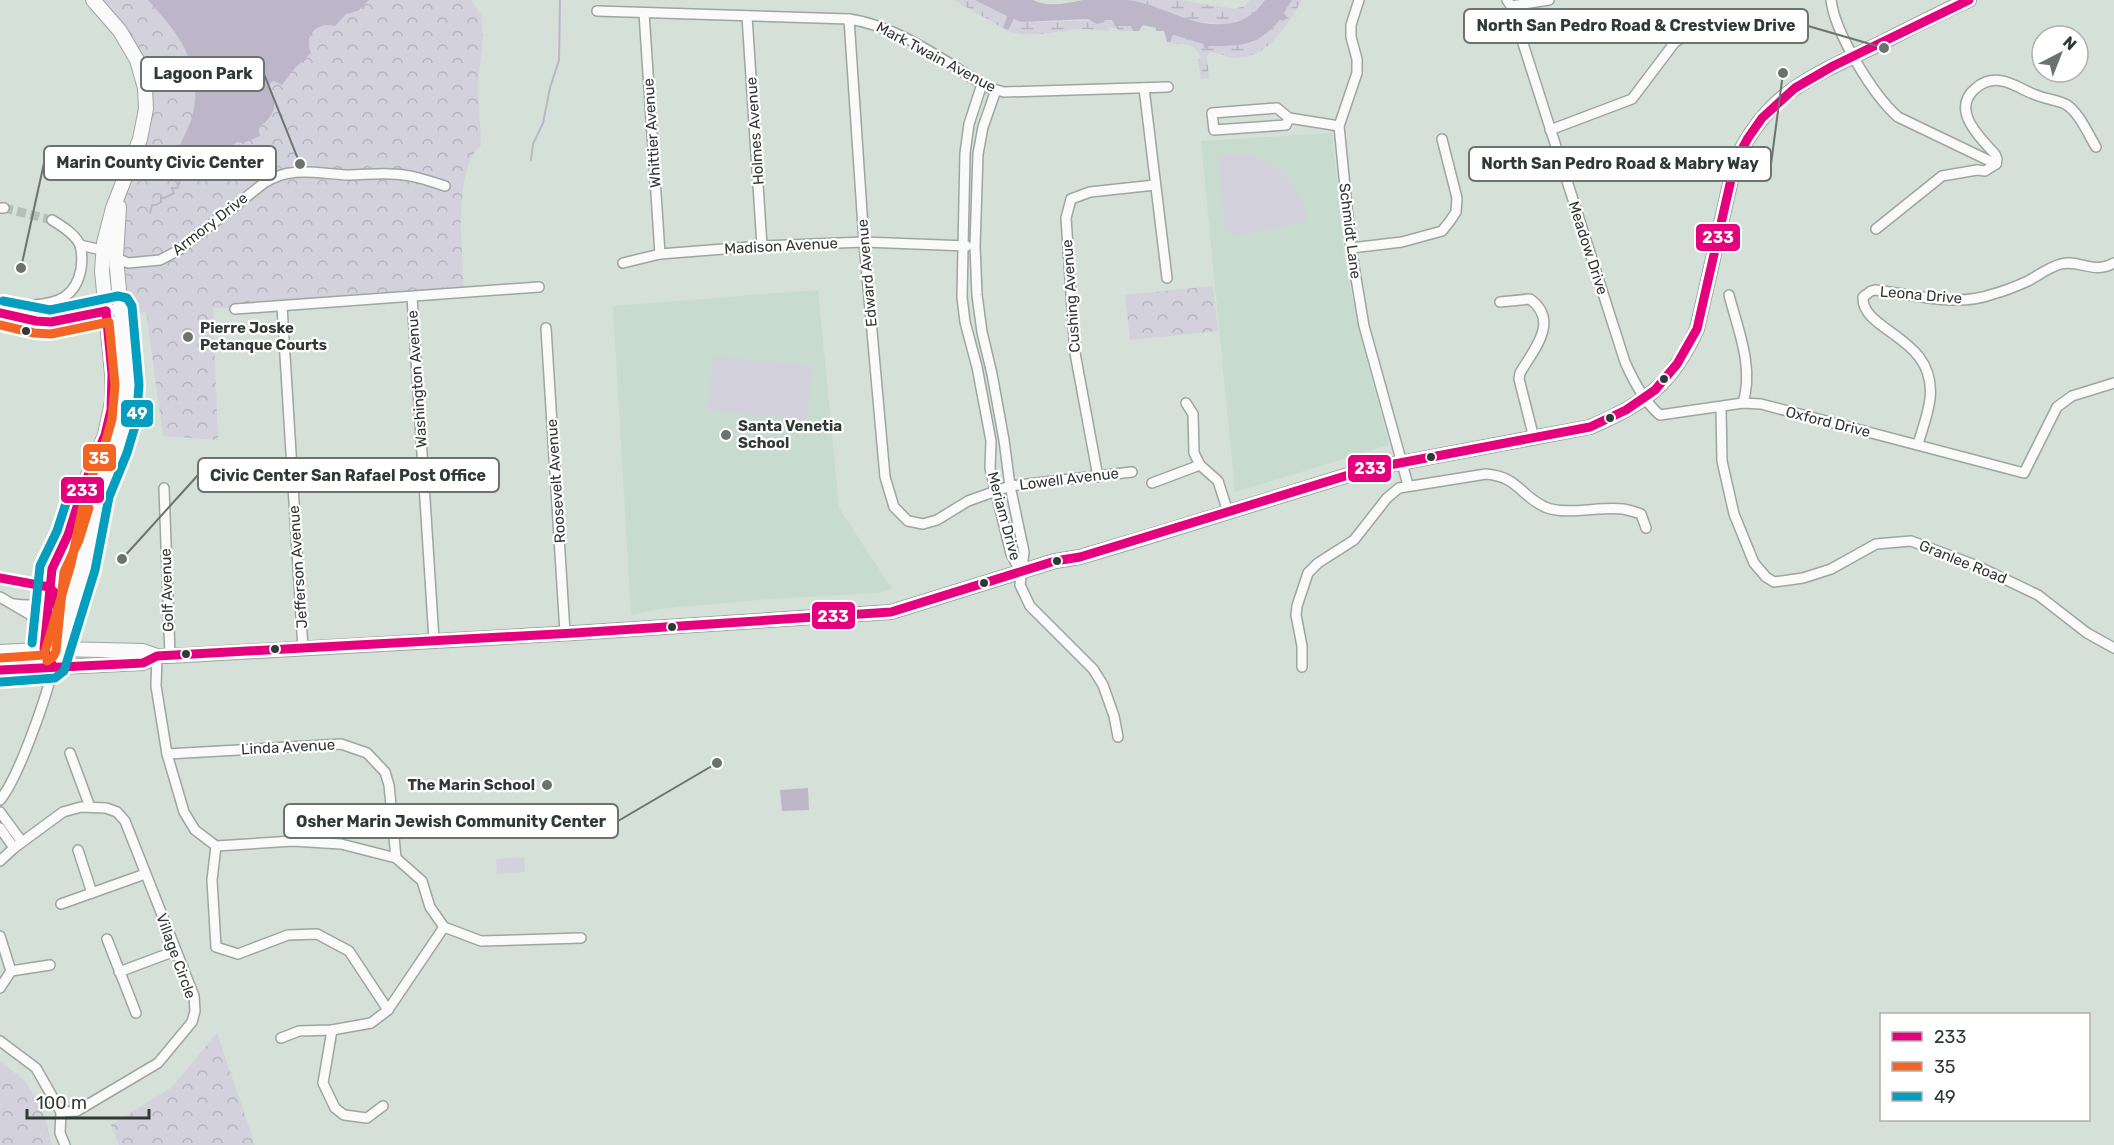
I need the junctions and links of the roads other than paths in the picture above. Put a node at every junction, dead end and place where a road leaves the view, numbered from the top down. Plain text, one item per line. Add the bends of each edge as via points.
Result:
1 (93, 0) edge
2 (1359, 0) edge
3 (1549, 0) edge
4 (1831, 0) edge
5 (1952, 0) edge
6 (1968, 0) edge
7 (1509, 3) edge
8 (597, 11) dead end
9 (644, 13) junction
10 (1721, 15) dead end
11 (747, 16) junction
12 (849, 19) junction
13 (1852, 53) junction
14 (982, 84) junction
15 (1168, 87) dead end
16 (1144, 88) junction
17 (996, 90) junction
18 (1289, 118) junction
19 (1339, 126) junction
20 (1550, 130) junction
21 (1442, 139) dead end
22 (2096, 147) dead end
23 (1996, 164) junction
24 (1155, 185) junction
25 (445, 186) dead end
26 (120, 190) junction
27 (52, 220) tunnel mouth
28 (1876, 229) dead end
29 (864, 242) junction
30 (80, 245) junction
31 (762, 246) junction
32 (963, 246) junction
33 (975, 246) junction
34 (1351, 248) junction
35 (102, 251) junction
36 (660, 254) junction
37 (116, 257) junction
38 (623, 263) dead end
39 (2114, 263) edge
40 (1167, 278) dead end
41 (539, 287) dead end
42 (1729, 295) dead end
43 (412, 297) junction
44 (1500, 302) dead end
45 (34, 305) tunnel mouth
46 (282, 306) junction
47 (120, 308) junction
48 (235, 309) dead end
49 (106, 312) junction
50 (31, 320) tunnel mouth
51 (546, 328) dead end
52 (2114, 383) edge
53 (1643, 395) junction
54 (1186, 403) dead end
55 (1743, 403) junction
56 (1721, 406) junction
57 (1533, 434) junction
58 (1918, 444) junction
59 (1401, 456) junction
60 (1200, 465) junction
61 (1131, 472) dead end
62 (1098, 477) junction
63 (1152, 483) dead end
64 (1408, 485) junction
65 (1010, 486) junction
66 (164, 488) dead end
67 (995, 492) junction
68 (1226, 508) junction
69 (908, 521) joint
70 (1646, 528) dead end
71 (1020, 571) junction
72 (0, 578) edge
73 (49, 587) junction
74 (77, 587) junction
75 (0, 597) edge
76 (52, 601) junction
77 (14, 603) junction
78 (65, 626) junction
79 (45, 630) junction
80 (566, 633) junction
81 (434, 640) junction
82 (2114, 648) edge
83 (60, 649) junction
84 (303, 649) junction
85 (44, 650) junction
86 (0, 652) edge
87 (163, 656) junction
88 (53, 666) junction
89 (1302, 667) dead end
90 (0, 670) edge
91 (1119, 738) dead end
92 (70, 753) dead end
93 (167, 754) junction
94 (0, 800) edge
95 (90, 807) junction
96 (0, 812) edge
97 (0, 828) edge
98 (18, 845) junction
99 (216, 846) junction
100 (78, 850) dead end
101 (396, 858) junction
102 (0, 861) edge
103 (145, 874) junction
104 (92, 893) junction
105 (61, 904) dead end
106 (444, 927) junction
107 (0, 936) edge
108 (581, 938) dead end
109 (107, 939) dead end
110 (175, 951) junction
111 (50, 964) dead end
112 (11, 970) junction
113 (119, 972) junction
114 (0, 988) edge
115 (388, 1010) junction
116 (136, 1013) dead end
117 (332, 1030) junction
118 (281, 1038) dead end
119 (0, 1041) edge
120 (383, 1106) dead end
121 (61, 1112) junction
122 (65, 1145) edge

1 - 26 street via 132,50 145,88 143,128
2 - 19 street, Schmidt Lane via 1351,25 1356,73
3 - 7 street
4 - 13 street via 1832,11
5 - 13 street
6 - 13 street
7 - 20 street, Meadow Drive
8 - 9 street, Mark Twain Avenue
9 - 11 street, Mark Twain Avenue
9 - 36 street, Whittier Avenue
10 - 20 street via 1675,42 1632,99
11 - 12 street, Mark Twain Avenue
11 - 31 street, Holmes Avenue
12 - 14 street, Mark Twain Avenue via 889,29
12 - 29 street, Edward Avenue
13 - 23 street via 1887,107 1898,117
13 - 53 street via 1810,77 1776,103 1747,137 1735,162 1697,329 1680,364 1667,380
14 - 17 street, Mark Twain Avenue
14 - 32 street, Meriam Drive via 969,124 965,153
15 - 16 street, Mark Twain Avenue
16 - 17 street, Mark Twain Avenue
16 - 24 street
17 - 33 street, Meriam Drive via 978,154
18 - 18 street via 1277,108 1212,113 1214,130 1286,125
18 - 19 street
19 - 34 street, Schmidt Lane
20 - 53 street, Meadow Drive via 1625,362
21 - 34 street via 1457,198 1456,212 1442,231 1402,242
22 - 23 street via 2066,105 1991,80 1973,90 1965,105 1972,126 1995,154
23 - 28 street via 1985,171 1942,176
24 - 40 street
24 - 62 street, Cushing Avenue via 1090,192 1071,199 1066,218 1075,353
25 - 37 street, Armory Drive via 392,174 285,173 259,186 170,256 136,263
26 - 35 street
26 - 37 street
27 - 30 street
29 - 31 street, Madison Avenue
29 - 32 street, Madison Avenue
29 - 69 street, Edward Avenue via 885,477 894,507
30 - 35 street, Armory Drive
30 - 45 street via 82,262 76,286 55,303
31 - 36 street, Madison Avenue
32 - 33 street, Madison Avenue
32 - 67 street, Meriam Drive via 965,322 991,441 990,468
33 - 65 street, Meriam Drive via 982,332
34 - 59 street, Schmidt Lane via 1364,326
35 - 37 street, Armory Drive
35 - 49 street
36 - 38 street, Madison Avenue
37 - 47 street
39 - 58 street, Leona Drive via 2093,268 2063,263 1992,295 1965,300 1875,290 1866,294 1864,309 1912,347 1923,362 1930,398
41 - 43 street
42 - 55 street via 1748,368
43 - 46 street
43 - 81 street, Washington Avenue
44 - 57 street via 1530,299 1545,316 1542,334 1519,379
46 - 48 street
46 - 84 street, Jefferson Avenue
47 - 49 street
47 - 74 street via 126,412 97,494
49 - 50 street via 60,322
49 - 73 street via 113,383 110,419 68,535 53,565
51 - 80 street, Roosevelt Avenue
52 - 58 street, Oxford Drive via 2072,396 2057,406 2024,473
53 - 56 street, Oxford Drive via 1660,415
53 - 57 street via 1620,414 1590,427
54 - 60 street via 1193,414 1194,453
55 - 56 street, Oxford Drive
55 - 58 street, Oxford Drive via 1761,404
56 - 82 street, Granlee Road via 1722,461 1734,514 1754,563 1774,582 1831,569 1876,544 1911,541 2038,594 2087,633
57 - 59 street
59 - 64 street, Schmidt Lane
59 - 68 street
60 - 63 street
60 - 68 street via 1218,481
61 - 62 street, Lowell Avenue
62 - 65 street, Lowell Avenue
64 - 70 street via 1498,475 1548,508 1623,509 1641,514
64 - 89 street via 1387,498 1354,540 1308,573 1296,615
65 - 67 street, Lowell Avenue
65 - 71 street, Meriam Drive via 1024,552
66 - 87 street, Golf Avenue
67 - 69 street, Lowell Avenue via 968,501 937,520 923,524
67 - 71 street, Meriam Drive via 1011,554
68 - 71 street via 1080,557
71 - 80 street via 891,612
71 - 91 street via 1020,585 1030,606 1093,669 1103,686
72 - 73 street
73 - 76 street
74 - 76 street
74 - 78 street
75 - 77 street
76 - 77 street via 36,605
76 - 78 street
76 - 79 street
77 - 79 street
78 - 83 street
79 - 85 street
80 - 81 street
81 - 84 street
83 - 85 street
83 - 87 street via 143,651
83 - 88 street
84 - 87 street
85 - 86 street
85 - 88 street
87 - 88 street via 143,663
87 - 93 street, Golf Avenue via 156,686
88 - 90 street
88 - 94 street via 15,774
92 - 95 street
93 - 99 street, Golf Avenue via 184,812 195,830
93 - 101 street, Linda Avenue via 341,744 367,753 385,772 389,785
95 - 98 street, Village Circle via 63,812
95 - 103 street, Village Circle via 117,812 125,821
96 - 98 street
97 - 98 street
98 - 102 street, Village Circle
99 - 101 street via 293,841 341,844
99 - 115 street via 212,880 216,947 238,954 288,935 317,934 349,951
100 - 104 street
101 - 106 street via 422,881 430,907
103 - 104 street
103 - 110 street, Village Circle
104 - 105 street
106 - 108 street via 481,941
106 - 115 street
107 - 112 street
109 - 113 street
110 - 113 street
110 - 121 street, Village Circle via 194,996 192,1022 158,1063 76,1111
111 - 112 street
112 - 114 street
113 - 116 street
115 - 117 street via 370,1023
117 - 118 street via 299,1031
117 - 120 street via 323,1083 335,1108 344,1115 367,1118
119 - 121 street via 36,1068
121 - 122 street via 60,1133

